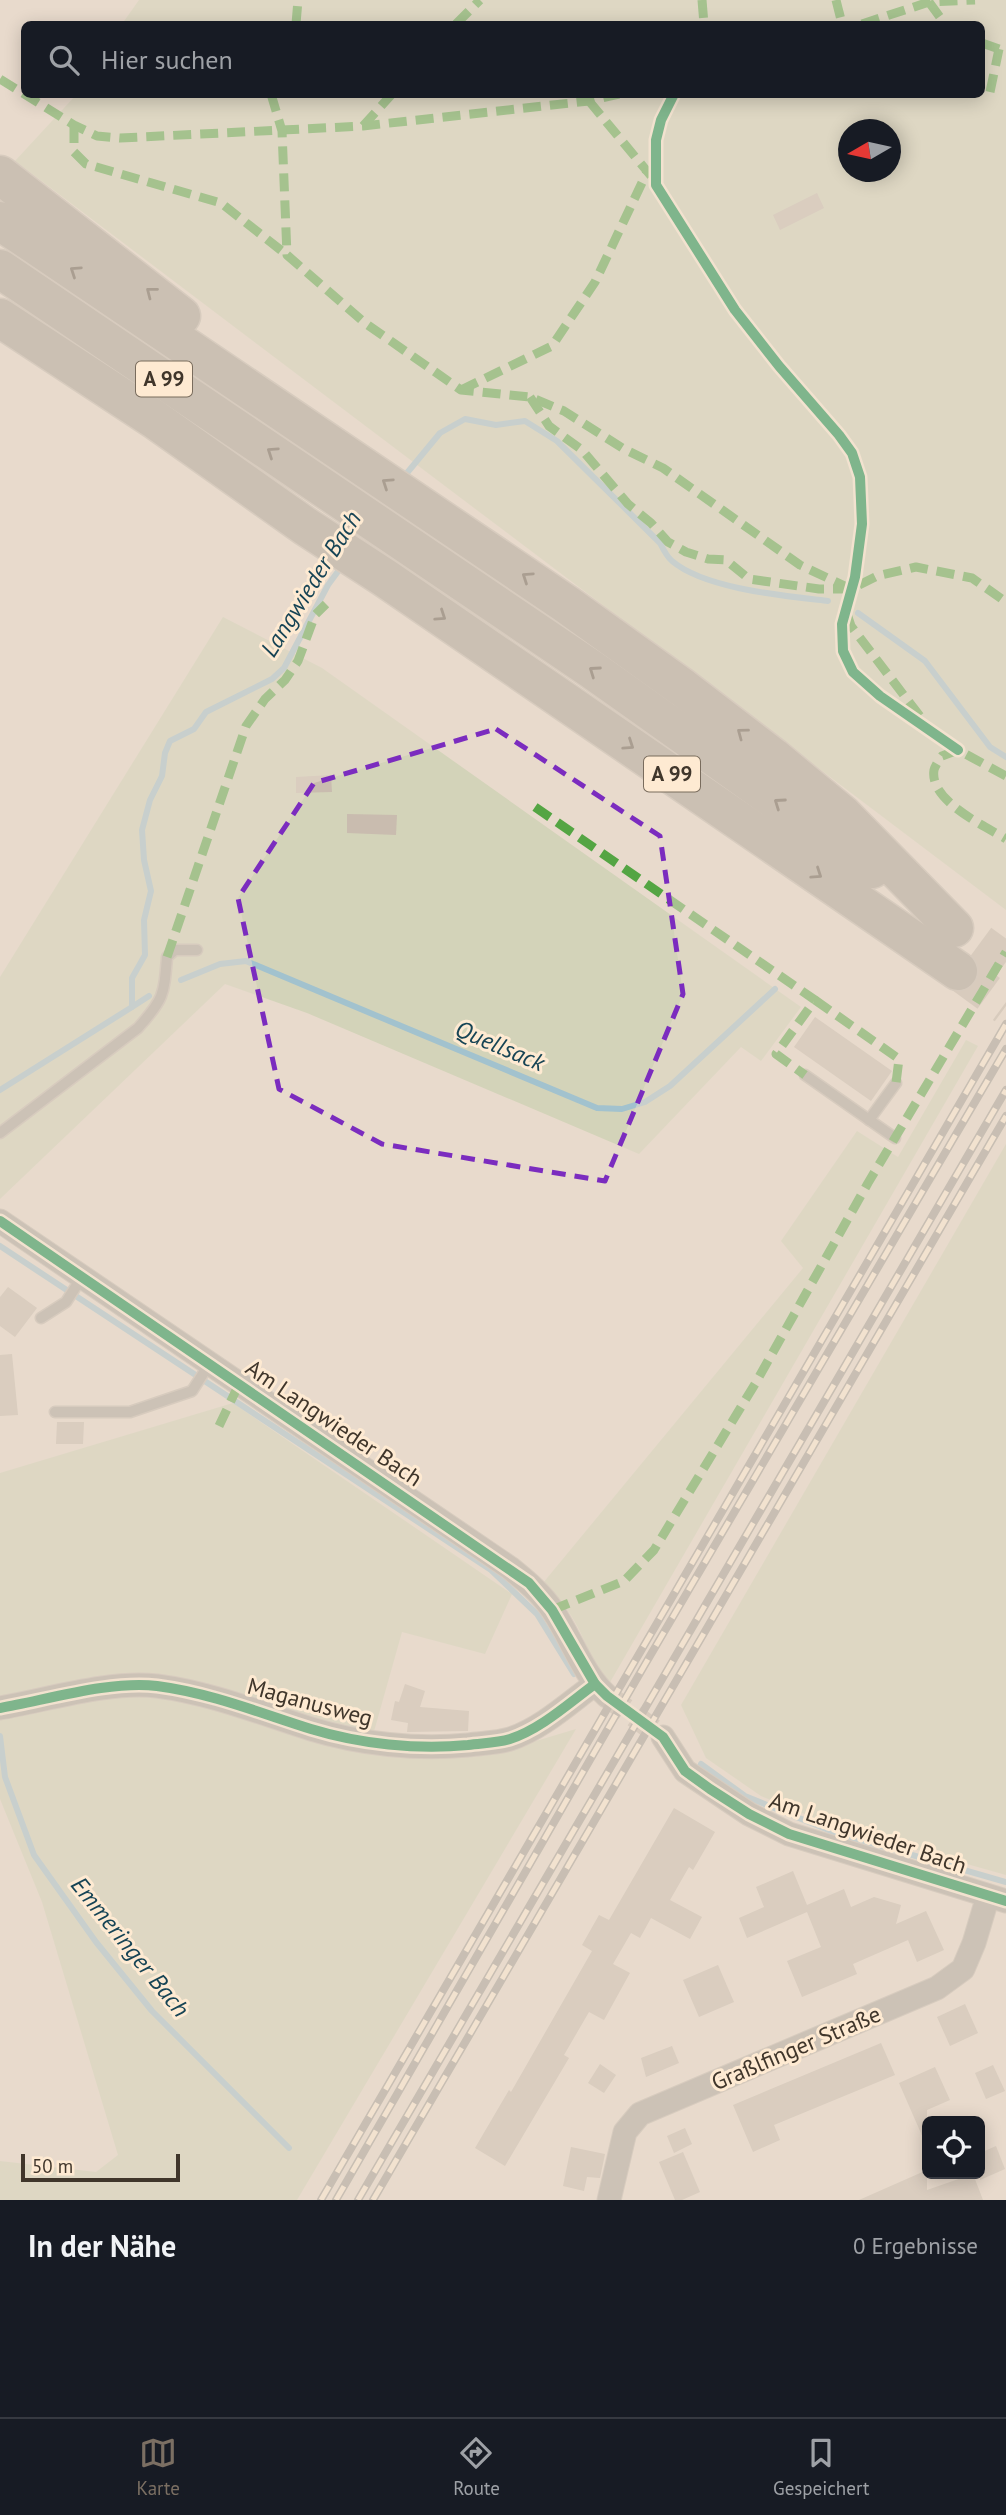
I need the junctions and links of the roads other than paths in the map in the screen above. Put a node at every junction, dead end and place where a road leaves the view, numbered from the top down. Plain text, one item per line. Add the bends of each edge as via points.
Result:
1 (0, 174) edge
2 (0, 220) edge
3 (0, 269) edge
4 (0, 317) edge
5 (0, 346) edge
6 (154, 419) junction
7 (340, 451) junction
8 (964, 947) junction
9 (197, 950) dead end
10 (805, 1075) dead end
11 (896, 1083) dead end
12 (869, 1120) junction
13 (0, 1133) edge
14 (895, 1138) dead end
15 (0, 1221) edge
16 (79, 1282) junction
17 (41, 1318) dead end
18 (207, 1368) junction
19 (55, 1412) dead end
20 (601, 1690) joint
21 (3, 1708) edge
22 (663, 1737) tunnel mouth
23 (997, 1898) edge
24 (610, 2200) edge

7 -> 1 highway via 274,388
7 -> 2 highway
8 -> 3 highway, A 99 via 591,669
4 - 6 highway, A 99
5 - 6 highway via 104,407
6 -> 8 highway, A 99 via 305,526
8 -> 7 highway via 843,815 773,757 566,604
9 - 13 lane via 175,950 167,957 165,992 138,1028
10 - 12 lane
11 - 12 lane
12 - 14 lane
15 - 16 street, Am Langwieder Bach
16 - 17 lane via 66,1302
16 - 18 street, Am Langwieder Bach
18 - 19 lane via 192,1391 130,1412
18 - 20 street, Am Langwieder Bach via 529,1583 552,1610
20 - 21 street, Maganusweg via 509,1739 448,1747 341,1737 247,1706 155,1685 106,1688
22 - 23 street, Am Langwieder Bach via 685,1771 749,1814 789,1833
23 - 24 street, Graßlfinger Straße via 963,1969 937,1987 640,2114 625,2133

